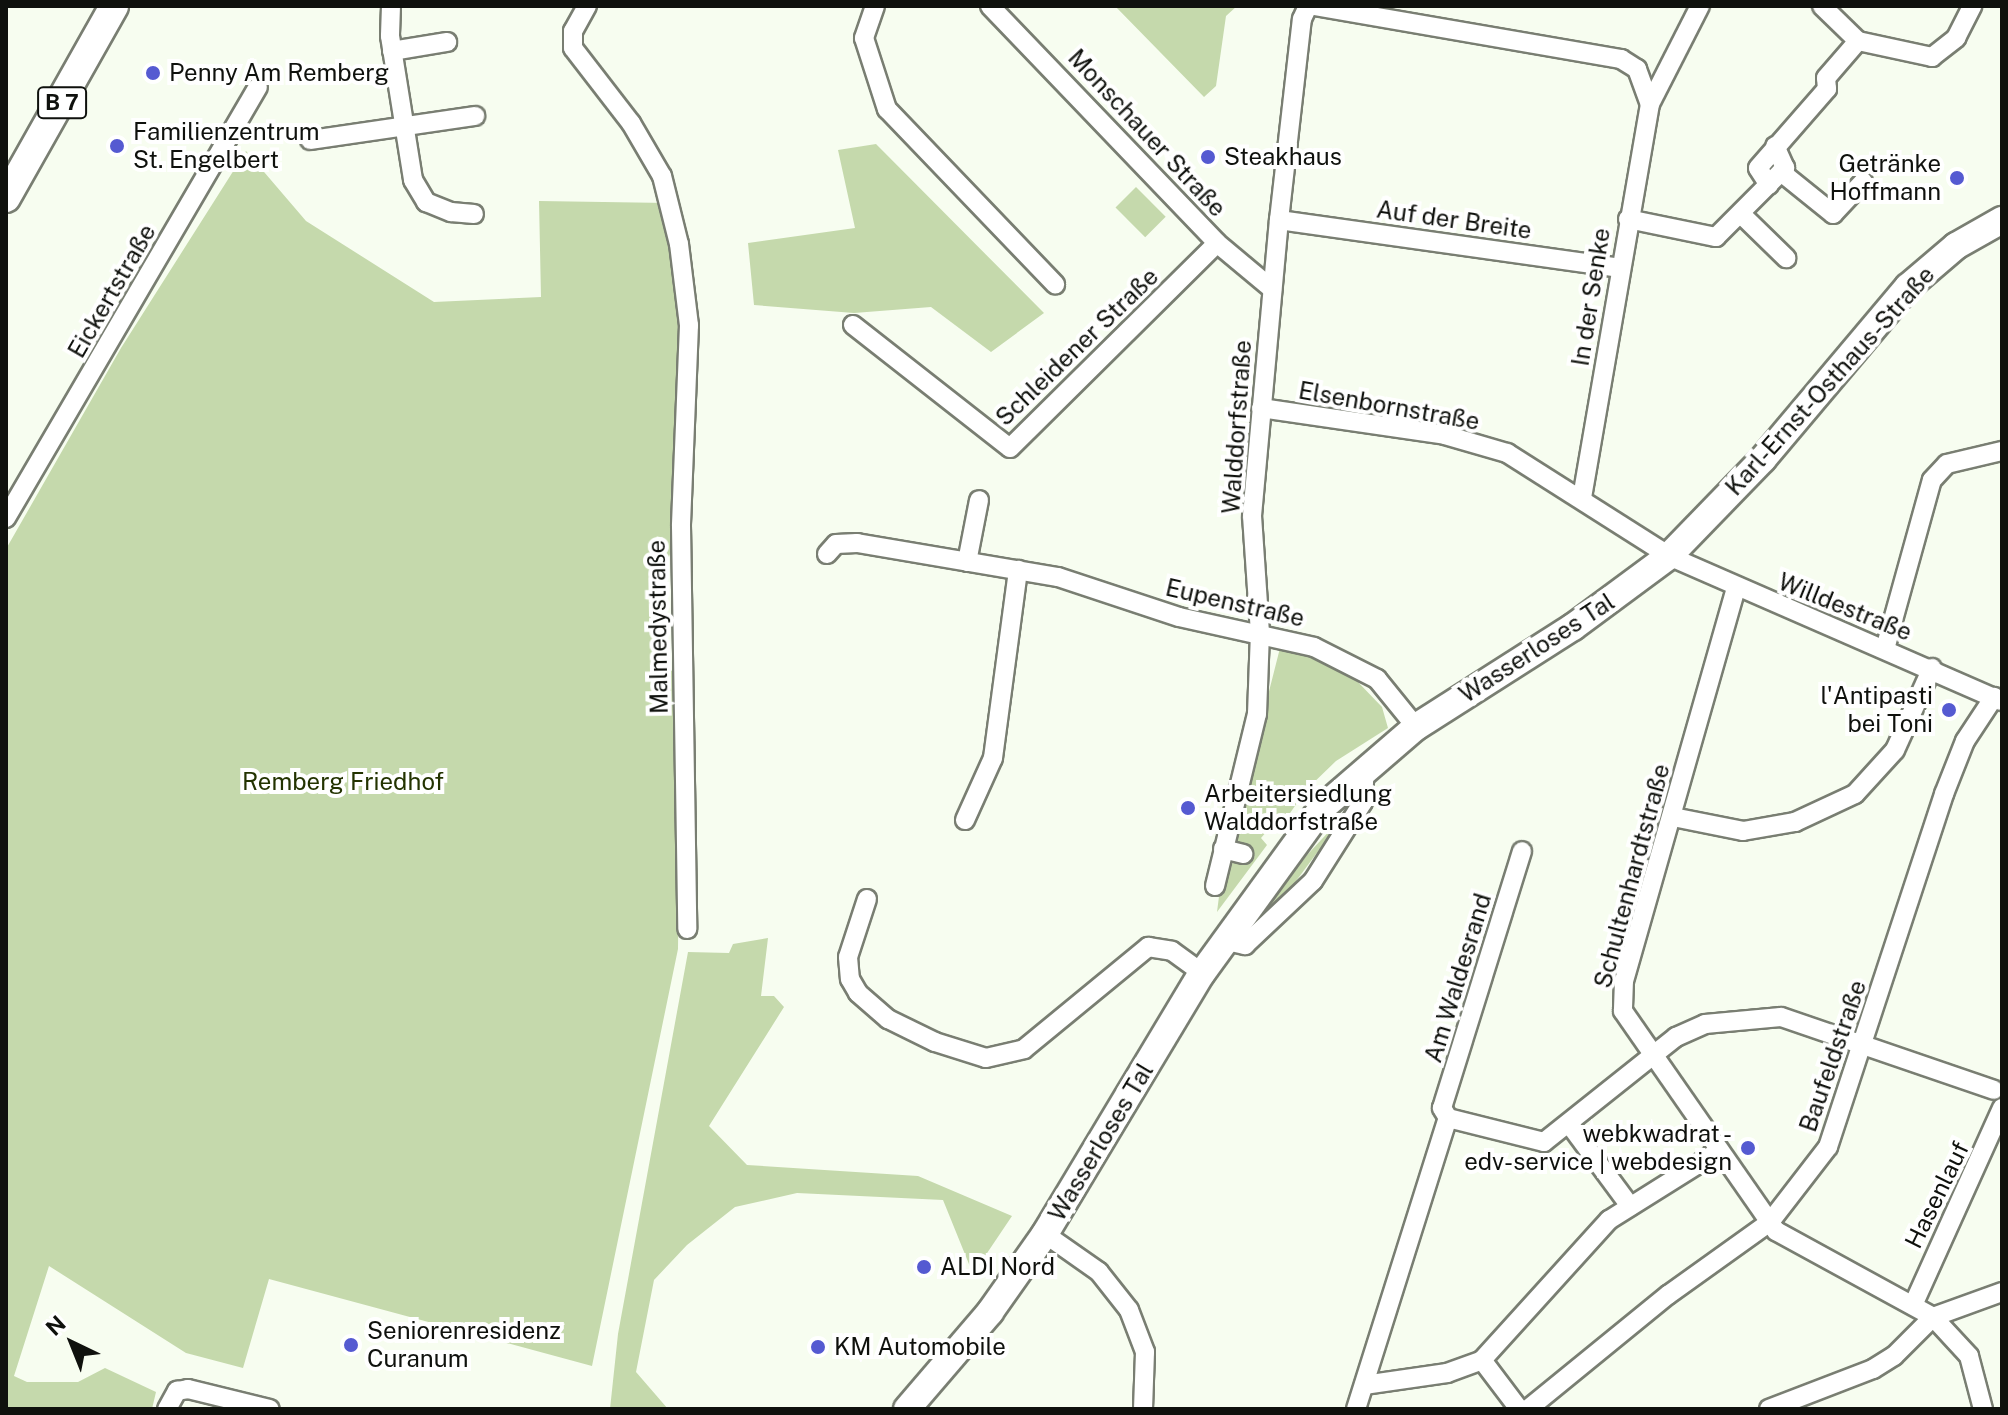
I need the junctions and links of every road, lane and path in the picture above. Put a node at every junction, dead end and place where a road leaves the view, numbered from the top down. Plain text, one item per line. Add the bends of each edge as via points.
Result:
1 (114, 6) edge
2 (391, 6) edge
3 (587, 6) edge
4 (875, 6) edge
5 (990, 6) edge
6 (1308, 6) edge
7 (1314, 6) edge
8 (1700, 6) edge
9 (1822, 6) edge
10 (1972, 6) edge
11 (1858, 41) junction
12 (447, 42) dead end
13 (392, 51) junction
14 (258, 87) dead end
15 (1650, 104) junction
16 (475, 116) dead end
17 (404, 126) junction
18 (310, 140) dead end
19 (1775, 178) junction
20 (1863, 182) dead end
21 (6, 198) edge
22 (474, 214) dead end
23 (1742, 215) junction
24 (1628, 219) junction
25 (1279, 220) junction
26 (2002, 220) edge
27 (1217, 243) junction
28 (1786, 258) dead end
29 (1621, 268) junction
30 (1055, 284) dead end
31 (1272, 289) junction
32 (853, 325) dead end
33 (1261, 408) junction
34 (2002, 451) edge
35 (1582, 497) junction
36 (979, 500) dead end
37 (6, 518) edge
38 (827, 554) dead end
39 (1669, 556) junction
40 (967, 562) junction
41 (1018, 570) junction
42 (1736, 588) junction
43 (1260, 633) junction
44 (1885, 649) junction
45 (1932, 668) junction
46 (1998, 699) edge
47 (1416, 727) junction
48 (1365, 766) junction
49 (1673, 817) junction
50 (965, 820) dead end
51 (1223, 849) junction
52 (1522, 851) dead end
53 (1243, 854) dead end
54 (1215, 886) dead end
55 (867, 899) dead end
56 (687, 929) dead end
57 (1223, 940) junction
58 (1202, 973) junction
59 (1865, 1043) junction
60 (1652, 1057) junction
61 (2002, 1071) edge
62 (1998, 1093) edge
63 (2002, 1108) edge
64 (1448, 1118) junction
65 (1570, 1125) junction
66 (1719, 1151) junction
67 (1630, 1206) junction
68 (1770, 1222) junction
69 (1045, 1234) junction
70 (2002, 1292) edge
71 (1914, 1303) junction
72 (1933, 1317) junction
73 (1482, 1360) junction
74 (1364, 1385) junction
75 (167, 1409) edge
76 (270, 1409) edge
77 (907, 1409) edge
78 (1143, 1409) edge
79 (1356, 1409) edge
80 (1519, 1409) edge
81 (1528, 1409) edge
82 (1769, 1409) edge
83 (1983, 1409) edge

1 - 21 main road, B 7
2 - 13 street
3 - 56 street, Malmedystraße via 573,31 573,48 631,123 662,176 679,244 689,325 681,526
4 - 30 street via 864,38 887,109
5 - 27 street, Monschauer Straße
6 - 25 street, Walddorfstraße via 1302,19
7 - 15 street via 1621,59 1637,69
8 - 15 street, In der Senke
9 - 11 street
10 - 11 street via 1956,38 1932,57
11 - 19 street via 1826,78 1827,89 1758,168
12 - 13 street
13 - 17 street
14 - 37 street, Eickertstraße
15 - 24 street, In der Senke
16 - 17 street
17 - 18 street
17 - 22 street via 413,180 426,202
19 - 20 street via 1833,214
19 - 23 street
23 - 24 street via 1709,238
23 - 28 street
24 - 29 street, In der Senke
25 - 29 street, Auf der Breite
25 - 31 street, Walddorfstraße
26 - 39 main road, Karl-Ernst-Osthaus-Straße via 1956,246 1908,287 1763,459
27 - 31 street, Monschauer Straße
27 - 32 street, Schleidener Straße via 1010,448
29 - 35 street, In der Senke
31 - 33 street, Walddorfstraße
33 - 35 street, Elsenbornstraße via 1445,435 1507,453
33 - 43 street, Walddorfstraße via 1252,516
34 - 44 street via 1947,464 1932,480
35 - 39 street, Elsenbornstraße
36 - 40 street
38 - 40 street, Eupenstraße via 836,544 857,543
39 - 42 street, Willdestraße
39 - 47 main road, Wasserloses Tal via 1573,627
40 - 41 street, Eupenstraße
41 - 43 street, Eupenstraße via 1058,577 1179,617
41 - 50 street via 993,758
42 - 44 street, Willdestraße
42 - 49 street, Schultenhardtstraße
43 - 47 street, Eupenstraße via 1354,663 1377,679
43 - 51 street, Walddorfstraße via 1257,714
44 - 45 street, Willdestraße
45 - 46 street, Willdestraße
45 - 49 street via 1895,750 1855,794 1795,822 1743,831
46 - 59 street, Baufeldstraße via 1965,741 1944,794
47 - 48 main road, Wasserloses Tal
48 - 57 main road, Wasserloses Tal via 1322,808
48 - 57 street via 1363,802 1313,881 1245,945
49 - 60 street, Schultenhardtstraße via 1621,999
51 - 53 street
51 - 54 street, Walddorfstraße
52 - 64 street, Am Waldesrand via 1442,1108
55 - 58 street via 848,957 858,993 888,1019 986,1058 1024,1049 1148,947 1172,951
57 - 58 main road, Wasserloses Tal
58 - 69 main road, Wasserloses Tal
59 - 60 street via 1781,1017 1705,1024
59 - 62 street
59 - 68 street, Baufeldstraße via 1828,1147
60 - 65 street
60 - 66 street, Schultenhardtstraße
61 - 62 street
63 - 71 street, Hasenlauf
64 - 65 street via 1544,1142
64 - 74 street, Am Waldesrand
65 - 67 street
66 - 67 street
66 - 68 street, Schultenhardtstraße
67 - 73 street via 1609,1220
68 - 71 street, Schultenhardtstraße via 1794,1244
68 - 81 street, Baufeldstraße
69 - 77 main road, Wasserloses Tal via 990,1312
69 - 78 street via 1099,1272 1129,1310 1145,1352
70 - 72 street
71 - 72 street, Schultenhardtstraße
72 - 82 street via 1890,1360
72 - 83 street, Schultenhardtstraße via 1969,1356
73 - 74 street via 1447,1373
73 - 80 street
74 - 79 street, Am Waldesrand
75 - 76 street via 177,1391 188,1389

